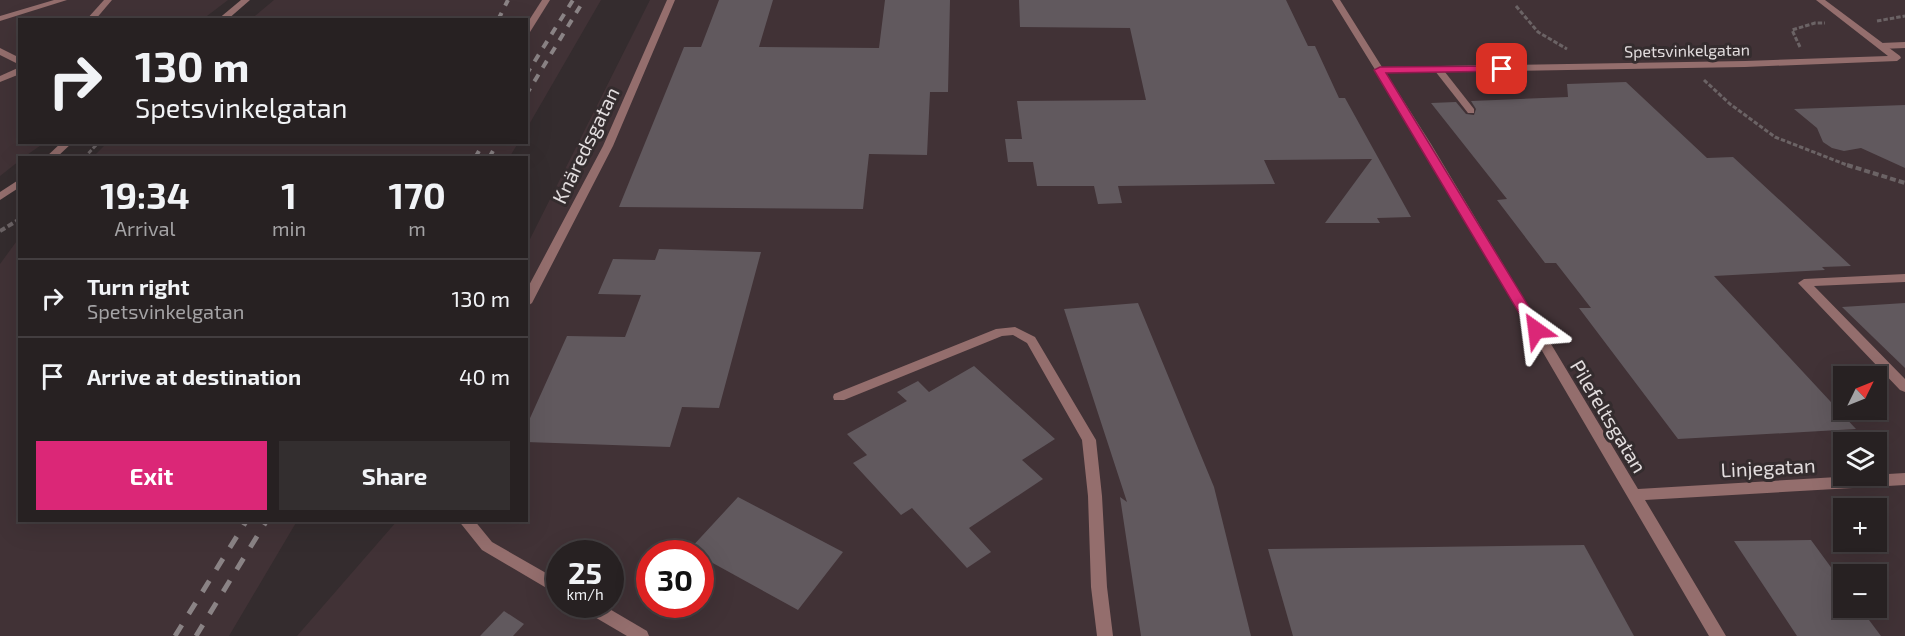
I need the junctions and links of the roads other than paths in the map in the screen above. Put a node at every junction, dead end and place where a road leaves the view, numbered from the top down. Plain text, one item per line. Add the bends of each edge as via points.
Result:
1 (63, 0) edge
2 (108, 0) edge
3 (246, 0) edge
4 (546, 0) edge
5 (670, 0) edge
6 (1336, 0) edge
7 (1820, 0) edge
8 (0, 9) edge
9 (4, 17) edge
10 (92, 18) edge
11 (224, 18) edge
12 (528, 29) edge
13 (1905, 45) edge
14 (1881, 46) junction
15 (0, 51) edge
16 (18, 61) edge
17 (1438, 69) junction
18 (1380, 70) junction
19 (18, 71) edge
20 (0, 79) edge
21 (1471, 111) dead end
22 (66, 144) edge
23 (52, 156) edge
24 (18, 184) edge
25 (0, 197) edge
26 (1905, 278) edge
27 (528, 299) edge
28 (1905, 387) edge
29 (839, 397) dead end
30 (1905, 479) edge
31 (1633, 495) junction
32 (467, 522) edge
33 (546, 581) edge
34 (610, 618) edge
35 (641, 636) edge
36 (1105, 636) edge
37 (1718, 636) edge

1 - 9 street
2 - 10 street
3 - 11 street
4 - 12 street
5 - 27 street, Knäredsgatan via 608,146
6 - 18 street, Pilefeltsgatan
7 - 14 street, Spetsvinkelgatan
8 - 9 street
13 - 14 street
14 - 17 street, Spetsvinkelgatan via 1897,58
15 - 16 street
17 - 18 street, Spetsvinkelgatan
17 - 21 street
18 - 31 street, Pilefeltsgatan
19 - 20 street
22 - 23 street
24 - 25 street
26 - 28 street via 1804,283
29 - 36 street via 1000,332 1015,332 1031,339 1089,440
30 - 31 street, Linjegatan
31 - 37 street, Pilefeltsgatan
32 - 33 street via 487,546
34 - 35 street

